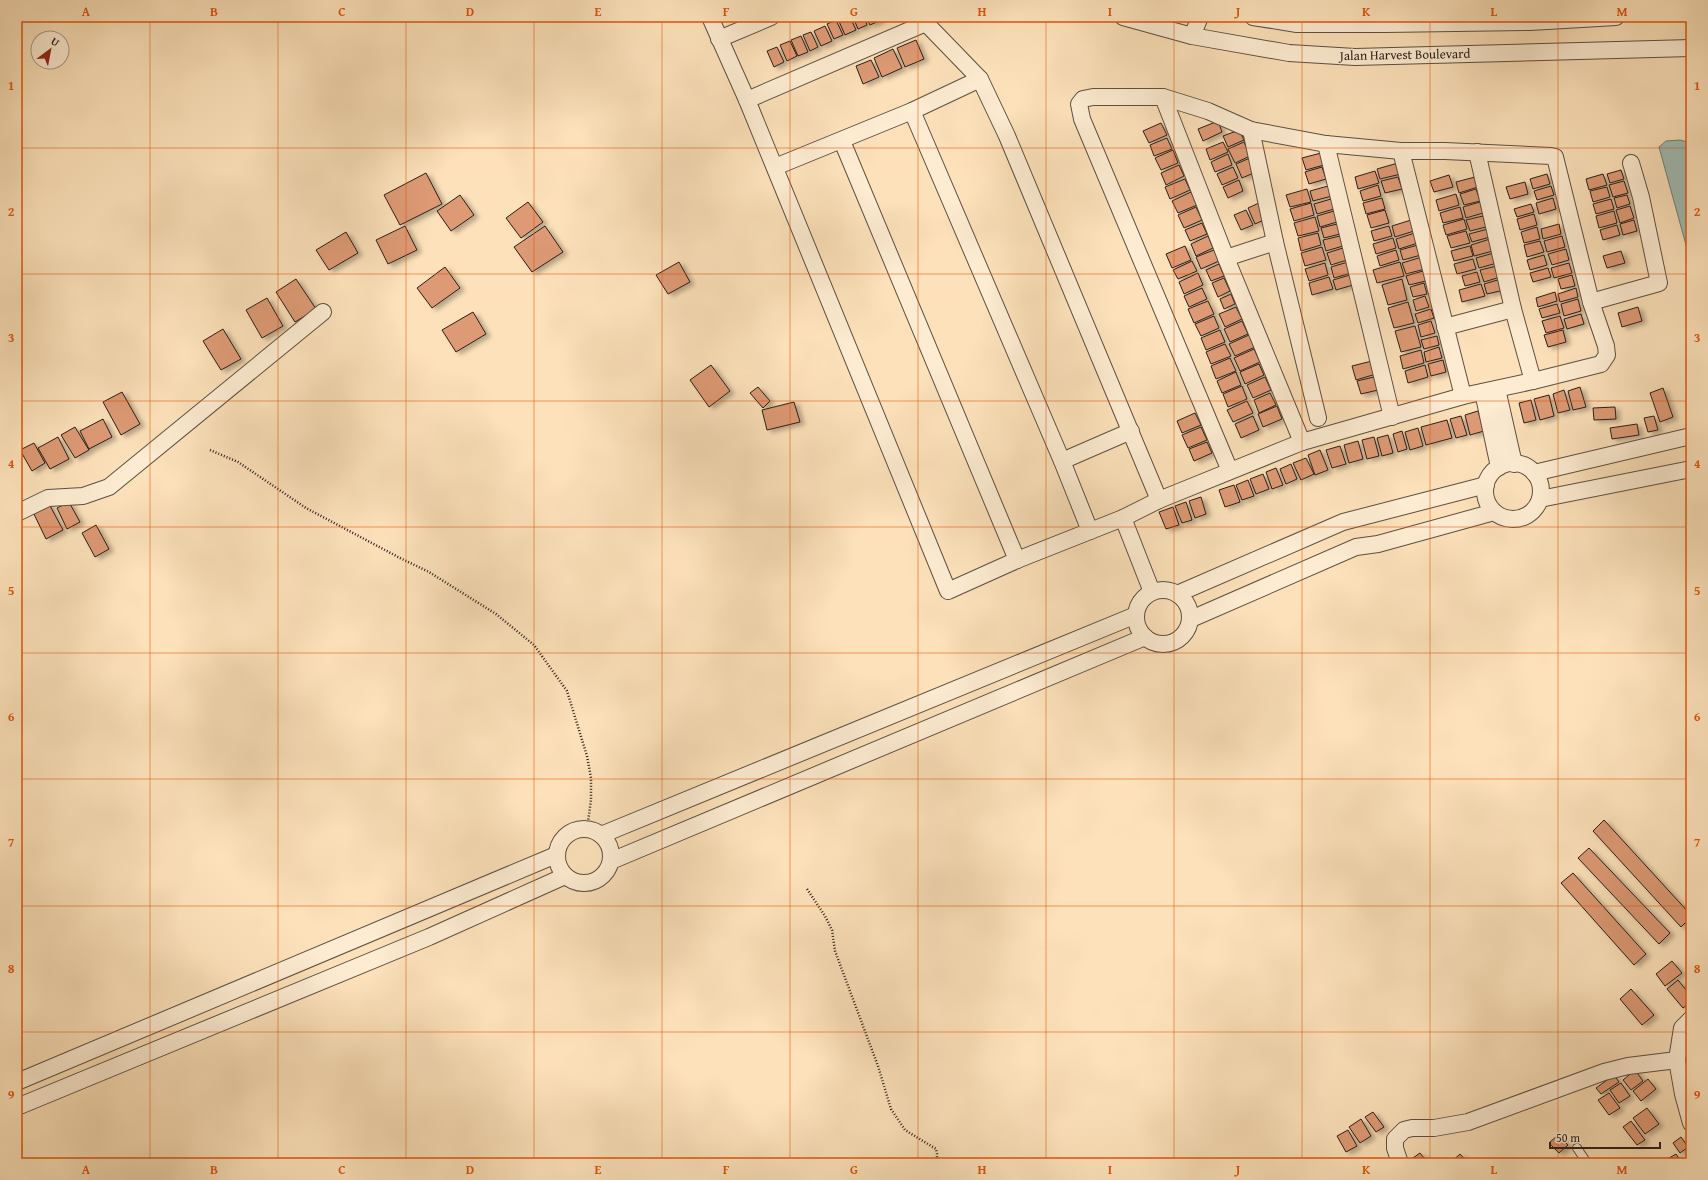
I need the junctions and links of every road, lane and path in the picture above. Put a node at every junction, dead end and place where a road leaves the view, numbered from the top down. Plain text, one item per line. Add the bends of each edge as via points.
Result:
1 (710, 17) edge
2 (771, 17) edge
3 (1122, 17) edge
4 (1200, 17) edge
5 (1253, 17) edge
6 (1616, 17) edge
7 (1530, 19) edge
8 (923, 20) edge
9 (1384, 20) edge
10 (1192, 36) junction
11 (719, 39) junction
12 (1691, 48) edge
13 (980, 80) junction
14 (1163, 97) junction
15 (747, 100) junction
16 (912, 111) junction
17 (1251, 130) junction
18 (842, 141) junction
19 (1326, 144) junction
20 (1401, 151) junction
21 (1477, 152) junction
22 (1631, 163) dead end
23 (775, 167) junction
24 (1275, 242) junction
25 (1226, 258) junction
26 (1591, 302) junction
27 (1513, 309) junction
28 (323, 312) dead end
29 (1445, 328) junction
30 (1533, 381) junction
31 (1490, 390) junction
32 (1463, 396) junction
33 (1392, 417) junction
34 (1318, 418) dead end
35 (1131, 431) junction
36 (1691, 436) edge
37 (1302, 442) junction
38 (210, 450) dead end
39 (1062, 461) junction
40 (1507, 466) junction
41 (1691, 469) edge
42 (1230, 471) junction
43 (1534, 473) junction
44 (1486, 485) junction
45 (1540, 499) junction
46 (1159, 500) junction
47 (1494, 512) junction
48 (17, 513) edge
49 (1122, 518) junction
50 (1090, 531) junction
51 (1017, 560) junction
52 (1152, 592) junction
53 (1177, 594) junction
54 (1136, 615) junction
55 (1191, 619) junction
56 (1144, 637) junction
57 (594, 832) junction
58 (556, 855) junction
59 (611, 861) junction
60 (565, 876) junction
61 (807, 889) dead end
62 (1691, 1019) edge
63 (1677, 1060) junction
64 (17, 1082) edge
65 (17, 1107) edge
66 (1691, 1123) edge
67 (1577, 1148) dead end
68 (937, 1163) edge
69 (1400, 1163) edge
70 (1587, 1163) edge

1 - 11 street
2 - 11 street
3 - 10 street, Jalan Harvest Boulevard
4 - 10 street
5 - 9 street via 1297,24
6 - 7 street
7 - 9 street
8 - 13 street
8 - 15 street
10 - 12 street, Jalan Harvest Boulevard via 1289,53 1355,57
11 - 15 street
13 - 16 street
13 - 35 street via 1007,136
14 - 17 street via 1208,111
14 - 25 street
14 - 42 street via 1093,97 1083,99 1079,104 1082,119
15 - 23 street
16 - 18 street
16 - 39 street
17 - 19 street
17 - 24 street
18 - 23 street
18 - 51 street
19 - 20 street
19 - 33 street
20 - 21 street
20 - 29 street
21 - 26 street via 1555,158
21 - 27 street
22 - 26 street via 1641,197 1659,283
23 - 51 street via 948,591
24 - 25 street
24 - 34 street
25 - 37 street
26 - 30 street via 1606,346 1607,355 1601,364
27 - 29 street
27 - 30 street
28 - 48 street via 109,487 82,496 48,498
29 - 32 street
30 - 31 street
31 - 32 street
31 - 40 street
32 - 33 street
33 - 37 street
35 - 39 street
35 - 46 street
36 - 43 street
37 - 42 street
38 - 57 path via 238,462 306,508 429,572 496,614 534,645 567,691 587,756
39 - 50 street
40 - 43 street via 1525,466
40 - 44 street via 1491,475
41 - 45 street
42 - 46 street
43 - 45 street via 1540,485
44 - 47 street via 1486,500
44 - 53 street via 1343,522
45 - 47 street via 1533,511 1521,519 1507,519
46 - 49 street
47 - 55 street via 1378,544 1356,547
49 - 50 street
49 - 52 street
50 - 51 street
52 - 53 street via 1164,590
52 - 54 street via 1144,598
53 - 55 street via 1187,604
54 - 56 street via 1138,627
54 - 57 street
55 - 56 street via 1185,633 1173,642 1158,644
56 - 59 street
57 - 58 street via 572,832 561,841
57 - 59 street via 610,847
58 - 60 street
58 - 64 street
59 - 60 street via 605,874 592,882 578,883
60 - 65 street via 429,937
61 - 68 path via 826,916 832,930 835,951 878,1066 891,1109 905,1130 936,1149
62 - 63 street via 1682,1028
63 - 66 street via 1682,1094
63 - 69 street via 1628,1066 1604,1072 1468,1122 1404,1130 1395,1139
67 - 70 lane

